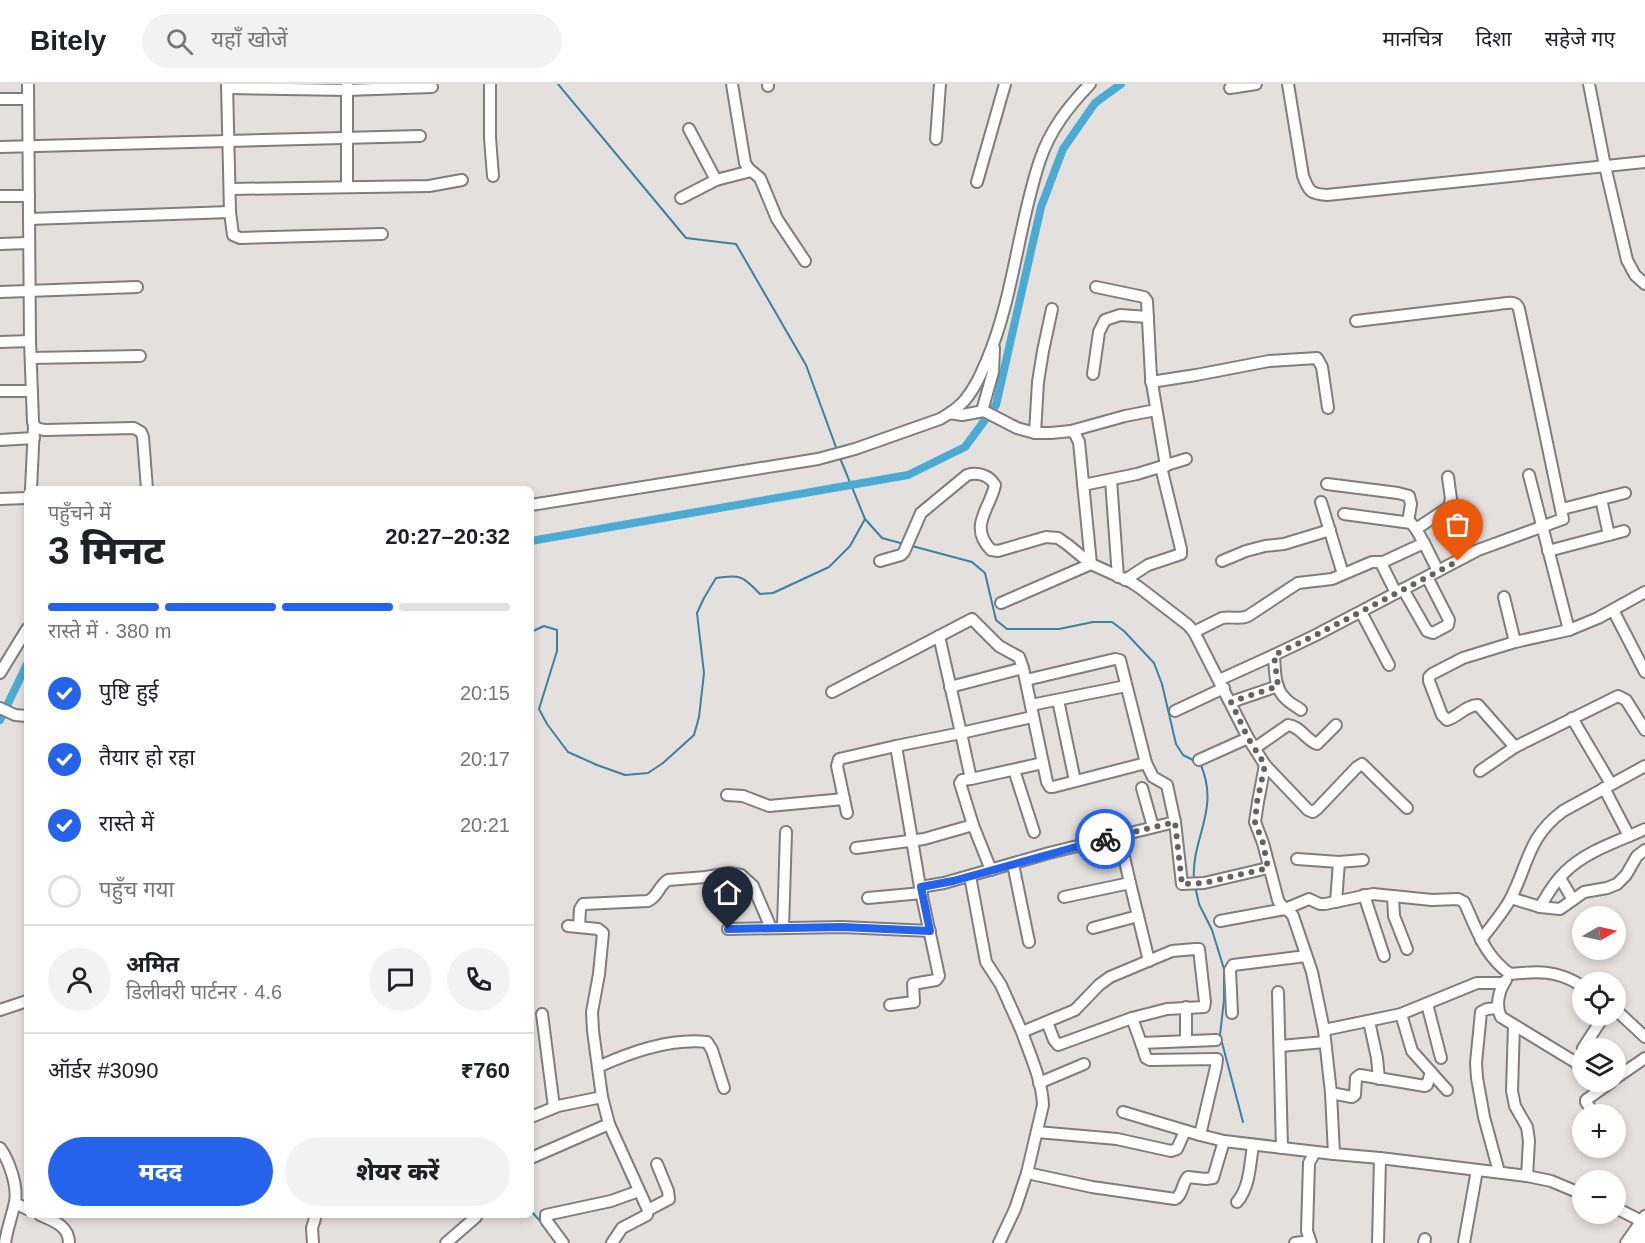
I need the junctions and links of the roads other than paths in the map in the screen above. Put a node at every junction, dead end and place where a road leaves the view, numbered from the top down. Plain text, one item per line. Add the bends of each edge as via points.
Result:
1 (28, 84) edge
2 (490, 84) edge
3 (732, 84) edge
4 (940, 84) edge
5 (1005, 84) edge
6 (1089, 84) edge
7 (1256, 84) edge
8 (1288, 84) edge
9 (1589, 84) edge
10 (227, 86) edge
11 (347, 87) edge
12 (432, 87) dead end
13 (1230, 88) dead end
14 (0, 99) edge
15 (28, 99) junction
16 (689, 129) dead end
17 (420, 136) dead end
18 (347, 137) junction
19 (936, 139) dead end
20 (227, 141) junction
21 (0, 147) edge
22 (29, 147) junction
23 (1645, 162) edge
24 (1605, 166) junction
25 (752, 171) junction
26 (493, 176) dead end
27 (462, 180) dead end
28 (716, 180) junction
29 (977, 182) dead end
30 (347, 187) junction
31 (230, 189) junction
32 (0, 196) edge
33 (29, 196) junction
34 (681, 198) dead end
35 (230, 212) junction
36 (29, 219) junction
37 (382, 234) dead end
38 (29, 243) junction
39 (0, 244) edge
40 (805, 261) dead end
41 (1645, 284) edge
42 (1096, 286) dead end
43 (137, 287) dead end
44 (30, 291) junction
45 (0, 292) edge
46 (1052, 309) dead end
47 (1148, 317) junction
48 (1356, 321) dead end
49 (30, 341) junction
50 (0, 342) edge
51 (993, 344) junction
52 (140, 356) dead end
53 (31, 358) junction
54 (1093, 374) dead end
55 (1151, 382) junction
56 (0, 391) edge
57 (32, 391) junction
58 (1328, 408) dead end
59 (1156, 410) junction
60 (984, 411) junction
61 (950, 413) junction
62 (34, 426) junction
63 (1071, 431) junction
64 (1035, 433) junction
65 (34, 438) junction
66 (0, 440) edge
67 (1186, 459) dead end
68 (1163, 467) junction
69 (1529, 475) dead end
70 (1448, 477) dead end
71 (1112, 480) junction
72 (1327, 484) dead end
73 (31, 486) edge
74 (147, 486) edge
75 (1083, 486) junction
76 (1625, 493) dead end
77 (24, 498) edge
78 (0, 499) edge
79 (1601, 499) junction
80 (1321, 502) dead end
81 (534, 505) edge
82 (1562, 509) junction
83 (1344, 514) dead end
84 (1412, 525) junction
85 (1542, 527) junction
86 (1330, 530) junction
87 (1624, 531) dead end
88 (1609, 535) junction
89 (1424, 543) junction
90 (1548, 551) junction
91 (880, 561) dead end
92 (1222, 561) dead end
93 (1381, 563) junction
94 (1091, 564) junction
95 (1438, 571) junction
96 (1343, 574) junction
97 (1427, 577) junction
98 (1122, 578) junction
99 (1400, 591) junction
100 (1645, 592) edge
101 (1504, 597) dead end
102 (1001, 603) dead end
103 (1613, 610) junction
104 (1361, 612) junction
105 (1569, 630) junction
106 (1194, 632) junction
107 (24, 633) edge
108 (939, 636) junction
109 (1515, 642) junction
110 (1274, 655) junction
111 (5, 656) edge
112 (1389, 665) dead end
113 (1023, 668) junction
114 (1645, 672) edge
115 (0, 674) edge
116 (1026, 680) junction
117 (1221, 684) junction
118 (1126, 686) junction
119 (1278, 686) junction
120 (950, 687) junction
121 (832, 692) dead end
122 (1058, 700) junction
123 (1231, 702) junction
124 (1031, 705) junction
125 (0, 708) edge
126 (1301, 710) dead end
127 (1175, 711) dead end
128 (24, 716) edge
129 (1032, 717) junction
130 (1572, 718) junction
131 (1336, 725) dead end
132 (1645, 730) edge
133 (961, 733) junction
134 (1248, 738) junction
135 (896, 746) junction
136 (1515, 747) junction
137 (1255, 748) junction
138 (1199, 760) dead end
139 (1043, 763) junction
140 (1146, 763) junction
141 (1265, 765) junction
142 (1645, 766) edge
143 (1014, 770) junction
144 (1480, 771) dead end
145 (971, 779) junction
146 (1075, 781) junction
147 (1608, 786) junction
148 (1142, 788) dead end
149 (728, 795) dead end
150 (844, 799) junction
151 (1407, 808) dead end
152 (847, 813) dead end
153 (1175, 822) junction
154 (973, 825) junction
155 (1153, 827) junction
156 (1645, 829) edge
157 (786, 832) dead end
158 (1034, 832) dead end
159 (1119, 835) junction
160 (1629, 836) junction
161 (914, 841) junction
162 (856, 848) dead end
163 (1645, 850) edge
164 (1297, 859) dead end
165 (1363, 860) dead end
166 (1338, 862) junction
167 (1013, 864) junction
168 (1268, 868) junction
169 (991, 870) junction
170 (970, 876) junction
171 (1560, 878) junction
172 (1130, 883) junction
173 (921, 890) junction
174 (1364, 895) junction
175 (1393, 896) junction
176 (1064, 897) dead end
177 (868, 898) dead end
178 (1510, 898) junction
179 (1573, 900) junction
180 (1336, 902) junction
181 (1540, 908) junction
182 (1285, 909) junction
183 (1138, 916) junction
184 (1220, 921) dead end
185 (771, 928) junction
186 (783, 928) junction
187 (1093, 928) dead end
188 (728, 929) dead end
189 (930, 931) junction
190 (1481, 940) junction
191 (1029, 942) dead end
192 (1407, 949) dead end
193 (1306, 956) junction
194 (1384, 956) dead end
195 (1149, 961) junction
196 (1507, 979) junction
197 (1572, 982) edge
198 (1278, 992) dead end
199 (24, 1002) edge
200 (1427, 1004) junction
201 (890, 1005) dead end
202 (1186, 1007) junction
203 (1498, 1008) junction
204 (0, 1010) edge
205 (1232, 1013) dead end
206 (542, 1014) dead end
207 (1401, 1014) junction
208 (1132, 1018) junction
209 (1626, 1019) edge
210 (1369, 1021) junction
211 (1047, 1022) junction
212 (1514, 1025) junction
213 (1324, 1030) junction
214 (1022, 1032) junction
215 (1645, 1037) edge
216 (1216, 1040) dead end
217 (1186, 1041) junction
218 (1325, 1042) junction
219 (1141, 1043) junction
220 (1280, 1046) junction
221 (1441, 1058) dead end
222 (1645, 1058) edge
223 (1572, 1062) edge
224 (1084, 1064) dead end
225 (598, 1066) junction
226 (1626, 1071) edge
227 (1431, 1072) junction
228 (1379, 1079) junction
229 (1039, 1083) junction
230 (724, 1088) dead end
231 (1447, 1090) dead end
232 (1331, 1093) junction
233 (602, 1097) junction
234 (554, 1107) junction
235 (1124, 1112) dead end
236 (534, 1116) edge
237 (609, 1124) junction
238 (1185, 1131) junction
239 (1037, 1132) junction
240 (1200, 1135) junction
241 (1224, 1141) junction
242 (1248, 1144) junction
243 (0, 1148) edge
244 (1282, 1148) junction
245 (1315, 1152) junction
246 (1334, 1154) junction
247 (534, 1157) edge
248 (1380, 1158) junction
249 (657, 1164) dead end
250 (1477, 1170) junction
251 (1499, 1172) junction
252 (1027, 1173) junction
253 (1527, 1176) junction
254 (1572, 1190) edge
255 (639, 1191) junction
256 (1237, 1202) dead end
257 (15, 1203) junction
258 (24, 1208) edge
259 (648, 1210) junction
260 (1626, 1214) edge
261 (47, 1218) edge
262 (314, 1218) edge
263 (475, 1218) edge
264 (1644, 1224) edge
265 (1310, 1242) edge
266 (5, 1243) edge
267 (69, 1243) edge
268 (313, 1243) edge
269 (446, 1243) edge
270 (563, 1243) edge
271 (612, 1243) edge
272 (999, 1243) edge
273 (1295, 1243) edge
274 (1378, 1243) edge
275 (1464, 1243) edge
276 (1626, 1243) edge
277 (1638, 1243) edge

1 - 15 street
2 - 26 street
3 - 25 street via 745,163
4 - 19 street
5 - 29 street
6 - 51 street via 1057,123 1040,160
7 - 13 street
8 - 24 street via 1303,176 1314,194
9 - 24 street
10 - 11 street
10 - 20 street
11 - 12 street
11 - 18 street
14 - 15 street
15 - 22 street
16 - 28 street
17 - 18 street
18 - 20 street
18 - 30 street
20 - 22 street
20 - 31 street
21 - 22 street
22 - 33 street
23 - 24 street
24 - 41 street via 1627,260
25 - 28 street
25 - 40 street via 763,182 777,219
27 - 30 street via 429,186
28 - 34 street
30 - 31 street
31 - 35 street
32 - 33 street
33 - 36 street
35 - 36 street
35 - 37 street via 235,237
36 - 38 street
38 - 39 street
38 - 44 street
42 - 47 street via 1144,297
43 - 44 street
44 - 45 street
44 - 49 street
46 - 64 street via 1042,351
47 - 54 street via 1120,315 1105,320 1099,332
47 - 55 street
48 - 82 street via 1516,304
49 - 50 street
49 - 53 street
51 - 60 street via 993,372
51 - 61 street via 972,391
52 - 53 street
53 - 57 street
55 - 58 street via 1269,361 1317,358 1321,362
55 - 59 street
56 - 57 street
57 - 62 street
59 - 63 street
59 - 68 street
60 - 61 street
60 - 64 street
61 - 81 street via 818,459
62 - 65 street
62 - 74 street via 45,430 138,429 143,437
63 - 64 street
63 - 75 street via 1077,436 1080,449
65 - 66 street
65 - 73 street
67 - 68 street
68 - 71 street
68 - 98 street via 1181,554
69 - 85 street
70 - 84 street via 1449,507
71 - 75 street
71 - 98 street
72 - 84 street via 1408,496
75 - 94 street
76 - 79 street
77 - 78 street
79 - 82 street
79 - 88 street
80 - 86 street
82 - 85 street via 1563,519
83 - 84 street
84 - 89 street
85 - 90 street
85 - 95 street via 1478,550
86 - 92 street
86 - 96 street
87 - 88 street
88 - 90 street
89 - 93 street
89 - 95 street
90 - 105 street
91 - 94 street via 901,555 926,508 963,478 977,474 995,484 981,523 981,535 991,550 1053,537
93 - 96 street via 1372,562
93 - 99 street
94 - 98 street
94 - 102 street
95 - 97 street
96 - 106 street via 1329,580 1298,583 1248,616 1227,616
97 - 99 street
97 - 99 street via 1449,620 1445,627 1432,633 1427,631
98 - 106 street
99 - 104 street
100 - 103 street
101 - 109 street
103 - 105 street
103 - 114 street
104 - 110 street
104 - 112 street
105 - 109 street
106 - 117 street
107 - 111 street
108 - 113 street via 972,619 999,646 1016,653
108 - 120 street
108 - 121 street
109 - 136 street via 1472,655 1429,677 1447,720 1478,705
110 - 117 street
110 - 119 street
111 - 115 street
113 - 116 street
113 - 120 street
116 - 118 street via 1119,659
116 - 124 street
117 - 123 street
117 - 127 street
118 - 122 street
118 - 140 street
119 - 123 street
119 - 126 street via 1286,699
120 - 133 street
122 - 124 street
122 - 146 street
123 - 134 street
124 - 129 street
125 - 128 street
129 - 133 street
129 - 139 street
130 - 132 street via 1618,696 1626,700
130 - 136 street
130 - 147 street
131 - 137 street via 1317,744 1288,725
133 - 135 street
133 - 145 street
134 - 137 street
134 - 138 street
135 - 150 street via 839,759
135 - 161 street
136 - 144 street
137 - 141 street
139 - 143 street
139 - 146 street via 1050,787
140 - 146 street
140 - 153 street via 1153,777 1167,785
141 - 151 street via 1313,812 1362,764
141 - 168 street via 1255,822
142 - 147 street
143 - 145 street
143 - 158 street
145 - 154 street via 960,783
147 - 160 street
147 - 178 street via 1563,811 1544,828 1530,849
148 - 155 street
149 - 150 street via 769,806
150 - 152 street
153 - 155 street
153 - 168 street via 1182,884
154 - 161 street
154 - 169 street
155 - 159 street
156 - 160 street
157 - 186 street
159 - 167 street
159 - 172 street
160 - 171 street via 1580,861
161 - 162 street
161 - 173 street
163 - 179 street via 1617,884 1584,892
164 - 166 street
165 - 166 street
166 - 180 street
167 - 169 street
167 - 191 street
168 - 182 street via 1278,900
169 - 170 street
170 - 173 street
170 - 214 street via 984,956
171 - 179 street
171 - 181 street
172 - 176 street
172 - 183 street
173 - 177 street
173 - 189 street
174 - 175 street
174 - 180 street
174 - 194 street
175 - 190 street via 1462,899
175 - 192 street via 1394,916
178 - 181 street
178 - 190 street
179 - 181 street via 1560,909
180 - 182 street via 1323,904 1306,899
182 - 184 street
182 - 193 street via 1293,916
183 - 187 street
183 - 195 street
185 - 186 street
185 - 188 street
185 - 225 street via 753,886 741,875 729,873 668,880 648,901 583,904 574,926 603,933 592,1012
186 - 189 street
189 - 201 street via 939,978 913,984 914,1002
190 - 196 street
193 - 205 street via 1233,965
193 - 213 street
195 - 202 street via 1172,951 1199,950 1205,1005
195 - 211 street via 1110,977 1075,1010
196 - 197 street via 1536,972 1557,974
196 - 200 street via 1478,983
196 - 203 street via 1501,988
198 - 220 street
199 - 204 street
200 - 207 street
200 - 221 street
202 - 208 street
202 - 217 street
203 - 212 street via 1501,1017
203 - 251 street via 1483,1010 1480,1015 1476,1070 1481,1107
206 - 234 street
207 - 210 street
207 - 227 street via 1412,1051
208 - 211 street via 1058,1045
208 - 219 street
209 - 215 street
210 - 213 street
210 - 228 street
211 - 214 street
212 - 223 street
212 - 253 street via 1512,1091 1527,1127
213 - 218 street
214 - 229 street
216 - 217 street
217 - 219 street
218 - 220 street
218 - 232 street
219 - 240 street via 1150,1060 1217,1059
220 - 244 street
222 - 226 street
224 - 229 street
225 - 230 street via 655,1047 707,1042
225 - 233 street
227 - 228 street via 1425,1086
227 - 231 street
228 - 232 street via 1358,1076 1352,1097
229 - 239 street via 1043,1105
232 - 246 street
233 - 234 street
233 - 237 street
234 - 236 street
235 - 238 street
237 - 247 street
237 - 255 street
238 - 239 street via 1178,1149 1171,1151 1117,1138
238 - 240 street
239 - 252 street
240 - 241 street
241 - 242 street
241 - 252 street via 1213,1178 1188,1178 1175,1199
242 - 244 street
242 - 256 street via 1245,1188
243 - 257 street via 11,1169
244 - 245 street
245 - 246 street
245 - 265 street via 1309,1163
246 - 248 street
248 - 250 street
248 - 274 street
249 - 259 street via 669,1199
250 - 251 street
250 - 275 street
251 - 253 street
252 - 272 street
253 - 254 street
255 - 259 street
255 - 270 street via 546,1215
257 - 258 street
257 - 266 street
259 - 271 street via 647,1215 622,1228
260 - 264 street
261 - 267 street via 62,1225
262 - 268 street
263 - 269 street
264 - 276 street
264 - 277 highway
265 - 273 street

